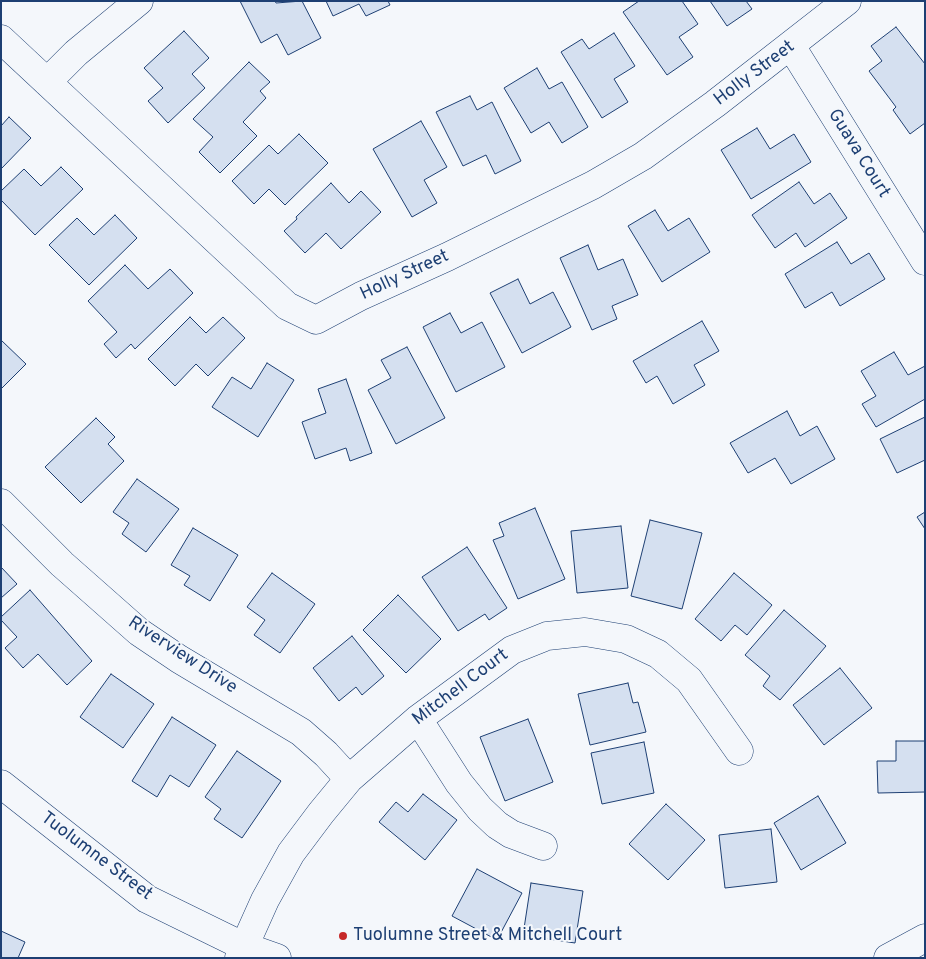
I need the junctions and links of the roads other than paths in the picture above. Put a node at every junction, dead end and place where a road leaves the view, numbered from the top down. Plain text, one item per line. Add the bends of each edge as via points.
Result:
1 (139, 1) edge
2 (847, 1) edge
3 (1, 39) edge
4 (791, 46) junction
5 (47, 82) junction
6 (925, 261) edge
7 (1, 503) edge
8 (418, 719) junction
9 (739, 751) dead end
10 (349, 779) junction
11 (1, 784) edge
12 (543, 846) dead end
13 (925, 938) edge
14 (241, 952) edge
15 (277, 958) edge
16 (888, 958) edge

1 - 5 street via 76,53
2 - 4 street, Holly Street
3 - 5 street, Holly Street
4 - 5 street, Holly Street via 643,156 593,185 316,320 287,306
4 - 6 street, Guava Court
7 - 10 street, Riverview Drive via 62,564 139,632 301,732
8 - 9 street, Mitchell Court via 512,650 547,636 585,632 626,639 658,654 689,680
8 - 10 street, Mitchell Court
8 - 12 street via 480,809 511,834
10 - 14 street, Mitchell Court via 291,853
11 - 14 street, Tuolumne Street via 147,899
13 - 16 street
14 - 15 street, Tuolumne Street

